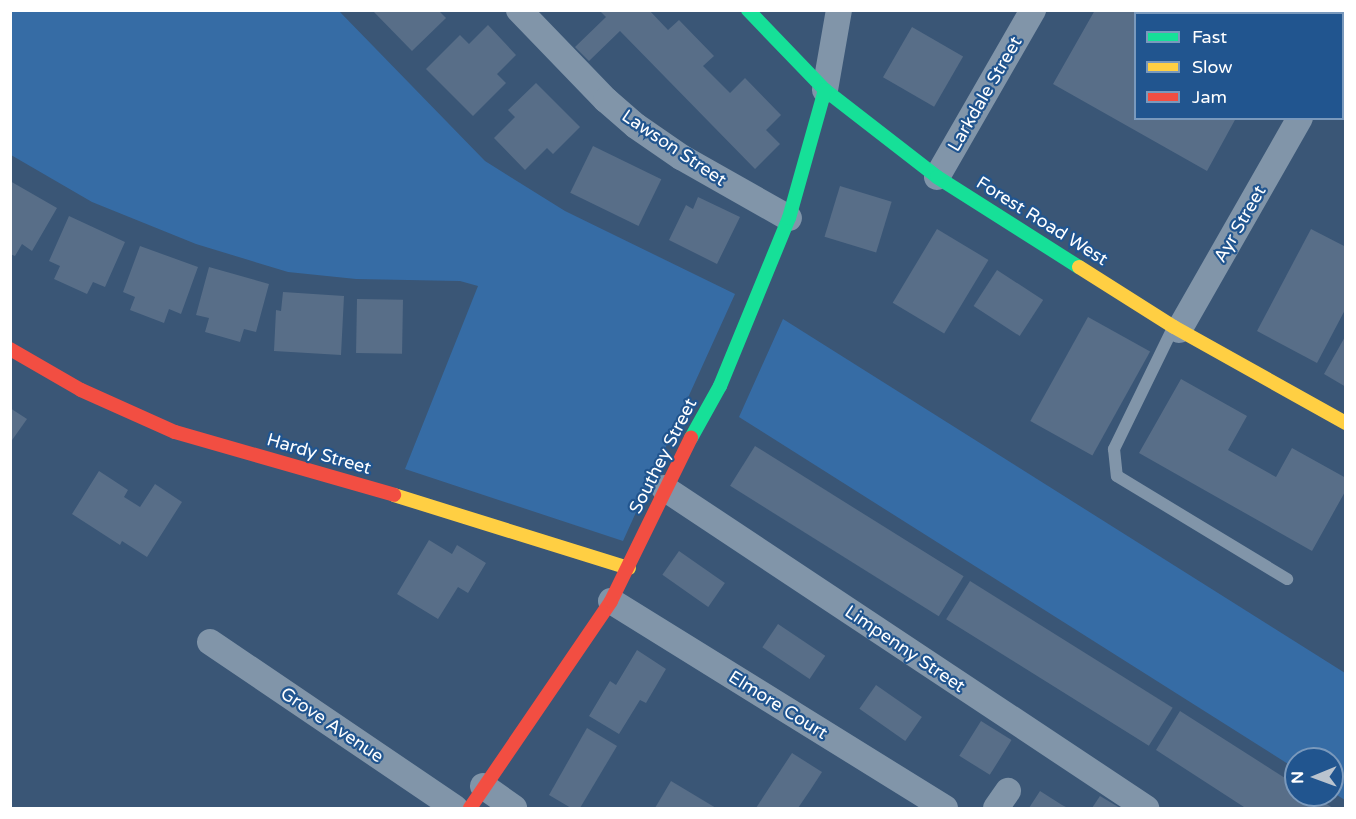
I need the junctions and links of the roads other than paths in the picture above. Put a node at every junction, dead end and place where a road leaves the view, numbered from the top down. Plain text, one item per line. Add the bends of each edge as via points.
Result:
1 (519, 10) edge
2 (748, 10) edge
3 (839, 10) edge
4 (1033, 10) edge
5 (825, 90) junction
6 (1299, 120) edge
7 (937, 177) junction
8 (789, 218) junction
9 (1177, 329) junction
10 (10, 349) edge
11 (1346, 423) edge
12 (664, 488) junction
13 (629, 568) junction
14 (1287, 579) dead end
15 (611, 601) junction
16 (210, 642) dead end
17 (483, 786) junction
18 (455, 808) edge
19 (470, 808) edge
20 (514, 808) edge
21 (945, 808) edge
22 (1146, 808) edge

1 - 8 street, Lawson Street via 636,126 681,158
2 - 5 street, Forest Road West
3 - 5 street
4 - 7 street, Larkdale Street
5 - 7 street, Forest Road West
5 - 8 street, Southey Street
6 - 9 street, Ayr Street
7 - 9 street, Forest Road West
8 - 12 street, Southey Street via 737,351
9 - 11 street, Forest Road West
9 - 14 lane via 1114,449 1117,476
10 - 13 street, Hardy Street via 81,390 175,432 327,474
12 - 13 street, Southey Street
12 - 22 street, Limpenny Street
13 - 15 street, Southey Street
15 - 17 street, Southey Street
15 - 21 street, Elmore Court
16 - 18 street, Grove Avenue
17 - 19 street, Southey Street
17 - 20 street

